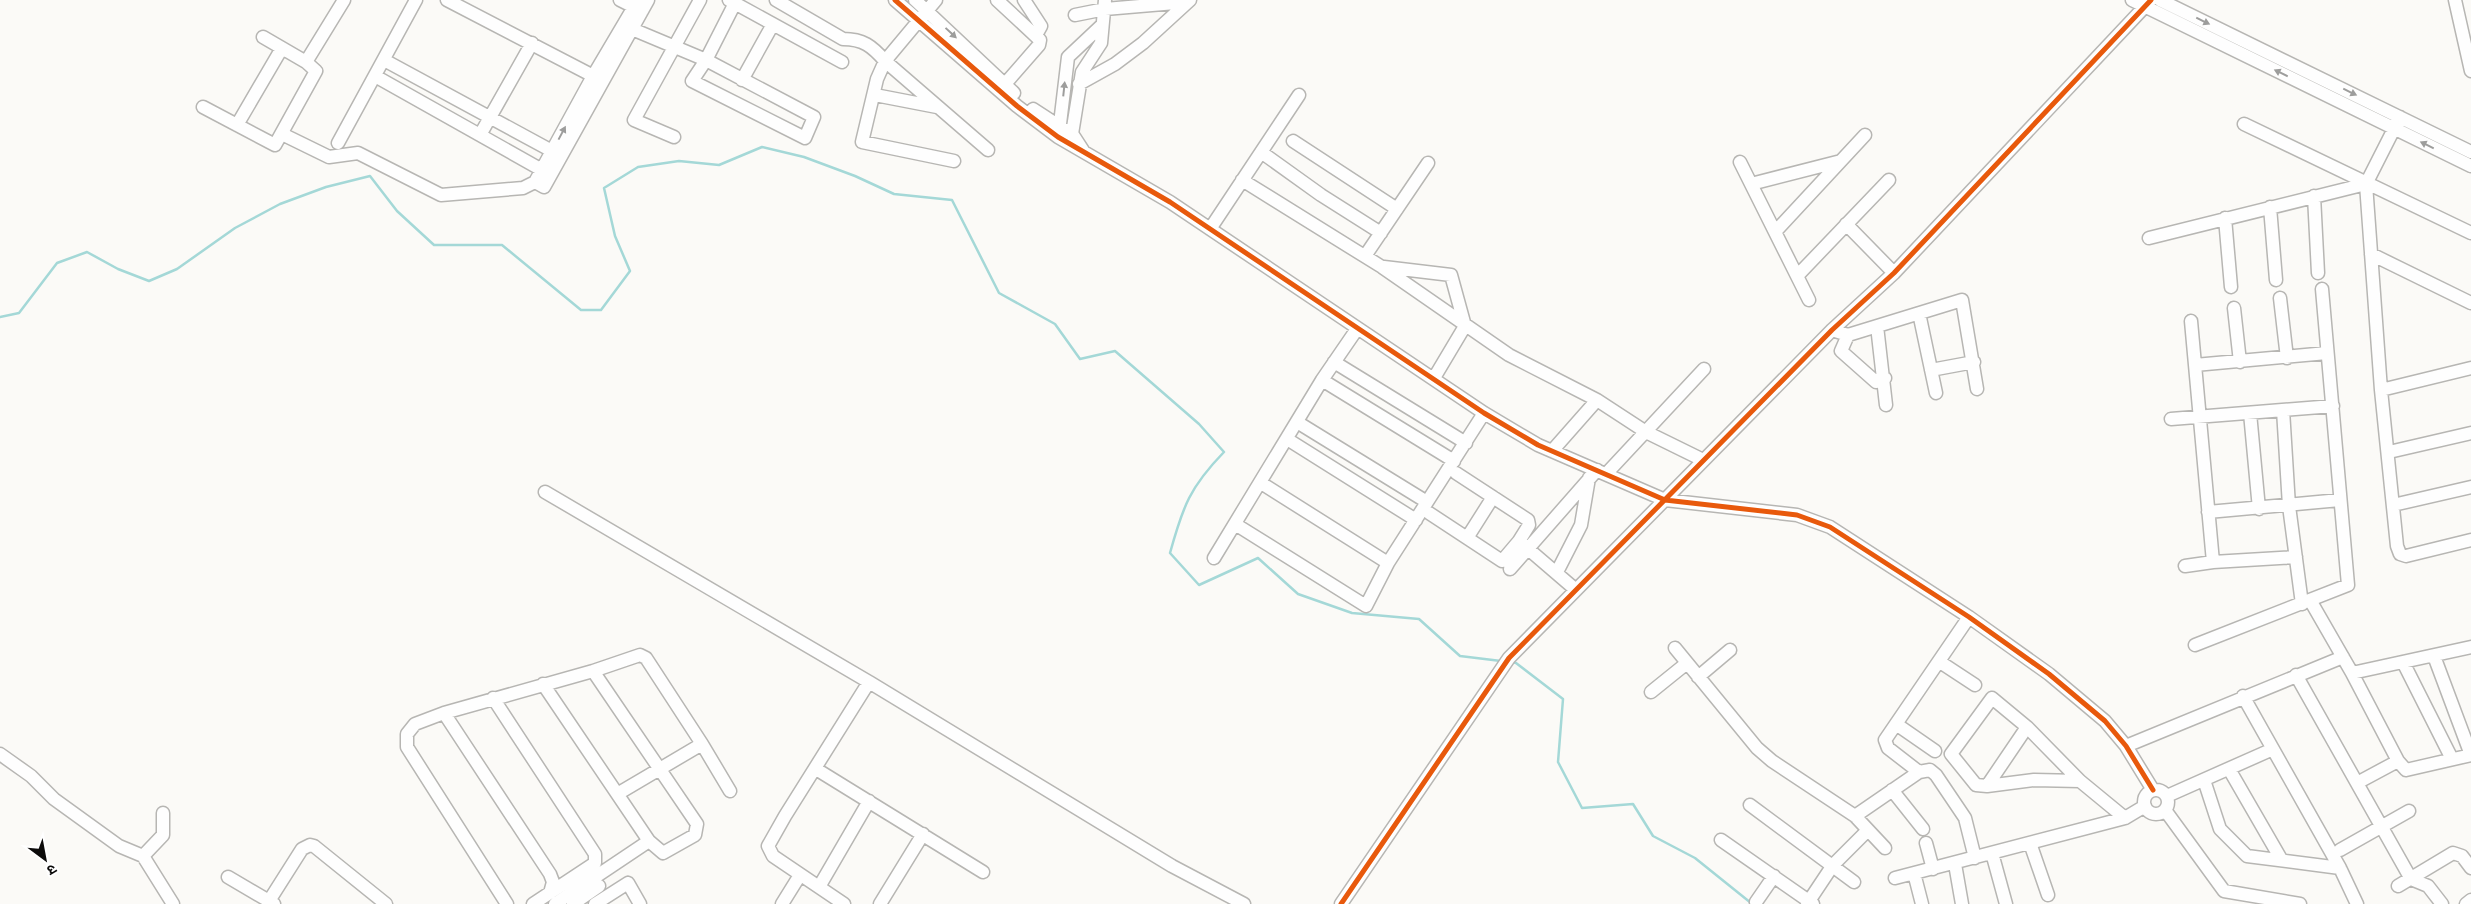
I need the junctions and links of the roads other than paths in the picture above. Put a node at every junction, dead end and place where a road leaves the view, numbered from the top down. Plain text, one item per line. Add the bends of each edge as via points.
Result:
1 (344, 0) edge
2 (416, 0) edge
3 (447, 0) edge
4 (620, 0) edge
5 (700, 0) edge
6 (776, 0) edge
7 (895, 0) edge
8 (915, 0) edge
9 (936, 0) edge
10 (997, 0) edge
11 (1024, 0) edge
12 (2132, 0) edge
13 (2160, 0) edge
14 (2455, 0) edge
15 (1188, 1) edge
16 (732, 2) edge
17 (2149, 3) edge
18 (640, 5) edge
19 (1105, 5) edge
20 (1075, 15) dead end
21 (922, 16) junction
22 (2465, 19) edge
23 (773, 24) junction
24 (1102, 25) junction
25 (632, 29) junction
26 (1036, 35) junction
27 (264, 38) dead end
28 (532, 43) junction
29 (674, 46) junction
30 (282, 48) junction
31 (384, 60) junction
32 (706, 60) junction
33 (885, 61) junction
34 (306, 62) junction
35 (842, 62) dead end
36 (1067, 62) junction
37 (2471, 72) edge
38 (375, 76) junction
39 (598, 78) junction
40 (742, 80) junction
41 (1005, 84) junction
42 (1079, 84) junction
43 (875, 95) junction
44 (1299, 95) dead end
45 (203, 107) dead end
46 (940, 107) junction
47 (490, 117) junction
48 (2397, 122) junction
49 (2244, 124) dead end
50 (237, 125) junction
51 (1059, 132) junction
52 (282, 134) junction
53 (480, 135) junction
54 (1865, 135) dead end
55 (674, 137) dead end
56 (1071, 140) junction
57 (1293, 141) dead end
58 (338, 144) dead end
59 (988, 150) dead end
60 (552, 151) junction
61 (1261, 152) junction
62 (2471, 152) edge
63 (954, 161) dead end
64 (1841, 161) junction
65 (1740, 162) dead end
66 (1428, 163) dead end
67 (2471, 166) edge
68 (542, 170) junction
69 (1242, 180) junction
70 (1889, 180) dead end
71 (535, 182) junction
72 (1751, 184) junction
73 (2366, 184) junction
74 (2314, 196) junction
75 (2270, 207) junction
76 (1397, 209) junction
77 (2226, 218) junction
78 (1846, 224) junction
79 (1210, 230) junction
80 (1775, 232) junction
81 (1381, 233) junction
82 (2471, 233) edge
83 (2149, 238) dead end
84 (2371, 254) junction
85 (1364, 256) junction
86 (1382, 267) junction
87 (1894, 273) junction
88 (2318, 273) dead end
89 (1796, 276) junction
90 (2276, 280) dead end
91 (2231, 287) dead end
92 (2322, 289) dead end
93 (2280, 298) dead end
94 (1809, 300) dead end
95 (2471, 303) edge
96 (2234, 308) dead end
97 (1919, 313) junction
98 (2191, 320) dead end
99 (1465, 326) junction
100 (1877, 326) junction
101 (1357, 329) junction
102 (1832, 330) junction
103 (1848, 335) junction
104 (1842, 351) junction
105 (2327, 353) junction
106 (2287, 358) junction
107 (1334, 362) junction
108 (1974, 362) junction
109 (2240, 362) junction
110 (2195, 365) junction
111 (2471, 368) edge
112 (1704, 369) dead end
113 (1931, 370) junction
114 (1434, 378) junction
115 (1885, 378) junction
116 (1322, 380) junction
117 (1977, 389) dead end
118 (2381, 390) junction
119 (1936, 393) dead end
120 (1597, 400) junction
121 (1399, 402) junction
122 (1886, 405) dead end
123 (2333, 406) junction
124 (2283, 410) junction
125 (2250, 413) junction
126 (1484, 414) junction
127 (2200, 416) junction
128 (2172, 419) dead end
129 (1388, 420) junction
130 (1297, 422) junction
131 (1646, 432) junction
132 (2471, 433) edge
133 (1287, 439) junction
134 (1466, 443) junction
135 (1552, 451) junction
136 (2389, 452) junction
137 (1704, 460) junction
138 (1360, 461) junction
139 (1455, 468) junction
140 (1597, 474) junction
141 (1350, 479) junction
142 (1261, 483) junction
143 (2471, 487) edge
144 (545, 492) dead end
145 (1493, 497) junction
146 (1665, 500) junction
147 (2340, 500) junction
148 (2393, 505) junction
149 (2289, 506) junction
150 (1428, 508) junction
151 (2259, 508) junction
152 (2208, 512) junction
153 (1416, 520) junction
154 (1235, 524) junction
155 (1467, 538) junction
156 (2471, 540) edge
157 (1524, 544) junction
158 (2296, 557) junction
159 (1214, 558) dead end
160 (2213, 562) junction
161 (1388, 564) junction
162 (2185, 566) dead end
163 (1510, 569) dead end
164 (1557, 572) junction
165 (1576, 590) junction
166 (2306, 602) junction
167 (1969, 617) junction
168 (2195, 645) dead end
169 (2471, 647) edge
170 (1675, 648) dead end
171 (1730, 650) dead end
172 (2434, 656) junction
173 (2343, 657) junction
174 (1940, 662) junction
175 (2403, 662) junction
176 (1687, 663) junction
177 (593, 671) junction
178 (2352, 673) junction
179 (2296, 675) junction
180 (1698, 677) junction
181 (869, 682) junction
182 (543, 684) junction
183 (1975, 685) dead end
184 (1651, 692) dead end
185 (2243, 696) junction
186 (493, 698) junction
187 (444, 713) junction
188 (1896, 724) junction
189 (2027, 726) junction
190 (702, 744) junction
191 (2126, 746) junction
192 (2273, 749) junction
193 (1935, 751) dead end
194 (0, 754) edge
195 (2471, 755) edge
196 (2452, 759) junction
197 (2398, 761) junction
198 (660, 767) junction
199 (816, 769) junction
200 (2229, 769) junction
201 (1919, 772) junction
202 (2204, 780) junction
203 (2080, 781) junction
204 (2357, 783) junction
205 (1987, 786) junction
206 (1892, 790) junction
207 (2153, 790) junction
208 (730, 791) dead end
209 (619, 793) junction
210 (2167, 796) junction
211 (869, 801) junction
212 (1750, 805) dead end
213 (2145, 806) junction
214 (2165, 810) junction
215 (2409, 811) dead end
216 (163, 813) dead end
217 (1855, 816) junction
218 (2125, 818) junction
219 (2380, 827) junction
220 (1923, 828) dead end
221 (1868, 830) junction
222 (923, 834) junction
223 (1721, 840) dead end
224 (1926, 843) dead end
225 (2030, 843) junction
226 (1885, 848) dead end
227 (653, 849) junction
228 (2340, 850) dead end
229 (1992, 853) junction
230 (143, 856) junction
231 (1975, 858) junction
232 (2281, 859) junction
233 (1955, 864) junction
234 (1833, 865) junction
235 (2340, 868) junction
236 (2471, 868) edge
237 (1933, 869) junction
238 (983, 872) dead end
239 (800, 874) junction
240 (1914, 874) junction
241 (1774, 876) junction
242 (228, 877) dead end
243 (1895, 878) dead end
244 (2411, 879) junction
245 (604, 882) junction
246 (1854, 882) dead end
247 (628, 883) junction
248 (2398, 886) dead end
249 (818, 887) junction
250 (2048, 895) dead end
251 (589, 897) edge
252 (553, 898) edge
253 (2471, 900) edge
254 (266, 902) edge
255 (1756, 902) dead end
256 (1809, 903) edge
257 (173, 904) edge
258 (386, 904) edge
259 (508, 904) edge
260 (533, 904) edge
261 (573, 904) edge
262 (640, 904) edge
263 (782, 904) edge
264 (842, 904) edge
265 (880, 904) edge
266 (1244, 904) edge
267 (1341, 904) edge
268 (1922, 904) edge
269 (1962, 904) edge
270 (2006, 904) edge
271 (2300, 904) edge
272 (2357, 904) edge
273 (2442, 904) edge
274 (2466, 904) edge

1 - 34 street
2 - 31 street
3 - 28 street
4 - 18 street
5 - 29 street
6 - 33 street via 842,39 855,39 872,46
7 - 21 street
8 - 21 street
9 - 21 street
10 - 26 street
11 - 26 street via 1041,26
12 - 17 street
13 -> 48 street
14 - 22 street
15 - 19 street
15 - 42 street via 1143,43 1115,64
16 - 23 street
16 - 32 street
48 -> 17 street
17 - 87 street
18 - 25 street
18 - 39 street
19 - 20 street
19 - 24 street
21 - 33 street
21 -> 41 street
21 - 51 street via 1017,106
22 - 37 street
23 - 35 street
23 - 40 street
24 - 36 street via 1071,53
24 - 42 street via 1101,43 1084,67
25 - 29 street
25 - 39 street
26 - 41 street via 1039,45
27 - 30 street
28 - 39 street
28 - 47 street
29 - 32 street
29 - 55 street via 634,120
30 - 34 street
30 - 50 street
31 - 38 street
31 - 47 street
32 - 40 street
32 - 40 street via 692,81 805,138 814,117
33 - 43 street via 877,79
33 - 46 street
34 - 52 street via 316,71
36 - 42 street
51 -> 36 street
38 - 53 street
38 - 58 street
60 -> 39 street
39 - 71 street via 544,187
41 - 51 street
42 - 56 street
43 - 46 street
43 - 63 street via 862,142
44 - 61 street
45 - 50 street
46 - 59 street
47 - 53 street
47 - 60 street
48 - 62 street
67 -> 48 street
48 - 73 street
49 - 73 street
50 - 52 street via 272,145
51 - 56 street
52 - 71 street via 329,157 358,153 441,195 523,188
53 - 68 street
54 - 64 street
56 - 79 street via 1084,152 1170,202
57 - 76 street
60 - 68 street
61 - 69 street
61 - 81 street
64 - 72 street
64 - 80 street
65 - 72 street
66 - 76 street
68 - 71 street
69 - 79 street
69 - 85 street
70 - 78 street
72 - 80 street
73 - 74 street
73 - 82 street
73 - 84 street
74 - 75 street
74 - 88 street
75 - 77 street
75 - 90 street
76 - 81 street
77 - 83 street
77 - 91 street
78 - 87 street
78 - 89 street
79 - 101 street
80 - 89 street
81 - 85 street
84 - 95 street
84 - 118 street
85 - 86 street
86 - 99 street
86 - 99 street via 1452,275
87 - 102 street
89 - 94 street
92 - 105 street
93 - 106 street
96 - 109 street
97 - 100 street
97 - 108 street via 1962,300
97 - 113 street
98 - 110 street
99 - 114 street
99 - 120 street via 1509,355
100 - 103 street
100 - 115 street
101 - 107 street
101 - 114 street
102 - 103 street
102 - 104 street
102 - 137 street
103 - 104 street
104 - 115 street via 1876,382
105 - 106 street
105 - 123 street
106 - 109 street
107 - 116 street
107 - 121 street
108 - 113 street
108 - 117 street
109 - 110 street
110 - 127 street
111 - 118 street
112 - 131 street
113 - 119 street
114 - 126 street
115 - 122 street
116 - 129 street
116 - 130 street
118 - 136 street
120 - 131 street
120 - 135 street
121 - 129 street
121 - 134 street
123 - 124 street
123 - 147 street
124 - 125 street
124 - 149 street
125 - 127 street
125 - 151 street
126 - 134 street
126 - 135 street
127 - 128 street
127 - 152 street
129 - 139 street
130 - 133 street
130 - 138 street
131 - 137 street
131 - 140 street
132 - 136 street
133 - 141 street
133 - 142 street
134 - 139 street
135 - 140 street
136 - 148 street
137 - 146 street
138 - 141 street
138 - 150 street
139 - 145 street
139 - 150 street
140 - 146 street
140 - 157 street
140 - 164 street via 1581,525
141 - 153 street
142 - 154 street
142 - 161 street
143 - 148 street
144 - 181 street
145 - 155 street
145 - 157 street via 1530,522
146 - 165 street
146 - 167 street via 1797,515 1830,527
147 - 149 street
147 - 166 street via 2348,586
148 - 156 street via 2400,554 2406,556
149 - 151 street
149 - 158 street
150 - 153 street
150 - 155 street
151 - 152 street
152 - 160 street
153 - 161 street
154 - 159 street
154 - 161 street via 1366,606
155 - 157 street via 1502,561
157 - 163 street
157 - 164 street
158 - 160 street
158 - 166 street
160 - 162 street
164 - 165 street
165 - 267 street via 1506,662
166 - 168 street
166 - 173 street
167 - 174 street
167 - 191 street via 2049,674 2105,721
169 - 172 street
170 - 176 street
171 - 180 street
172 - 175 street
172 - 195 street
173 - 178 street
173 - 179 street
174 - 183 street
174 - 188 street
175 - 178 street
175 - 196 street
176 - 180 street
176 - 184 street
177 - 182 street
177 - 190 street via 640,655 646,658
177 - 198 street
178 - 197 street
179 - 185 street
179 - 204 street
180 - 217 street via 1762,753
181 - 199 street
181 - 266 street via 1172,866
182 - 186 street
182 - 209 street
185 - 191 street
185 - 192 street
186 - 187 street
186 - 252 street via 595,854 595,863
187 - 252 street via 550,874
187 - 259 street via 415,724 407,734 407,746
188 - 193 street
188 - 201 street via 1885,740 1888,748
189 - 203 street
189 - 205 street
189 - 205 street via 1992,698 1951,754 1976,784
190 - 198 street
190 - 208 street
191 - 207 street
192 - 200 street
192 - 235 street
194 - 230 street via 31,776 54,799 119,846
195 - 196 street
196 - 197 street via 2406,770
197 - 204 street
198 - 209 street
198 - 227 street via 697,824 695,835
199 - 211 street
199 - 239 street via 768,846 773,856
200 - 202 street
200 - 232 street
201 - 206 street
201 - 231 street via 1930,770 1936,775 1965,818
202 - 210 street
202 - 232 street via 2220,828 2247,856
203 - 205 street via 2034,780
203 - 218 street
204 - 219 street
206 - 217 street
206 - 220 street
207 - 210 street via 2160,790
207 - 213 street via 2146,795
209 - 227 street
210 - 214 street
211 - 222 street
211 - 249 street
212 - 234 street
213 - 214 street via 2154,814
213 - 218 street
214 - 271 street via 2224,891
215 - 219 street
216 - 230 street via 163,835
217 - 221 street
218 - 225 street
219 - 228 street
219 - 244 street
221 - 226 street
221 - 234 street
222 - 238 street
222 - 265 street
223 - 241 street
224 - 237 street
225 - 229 street
225 - 250 street
227 - 245 street
227 - 251 street
229 - 231 street
229 - 270 street
230 - 257 street
231 - 233 street
232 - 235 street
233 - 237 street
233 - 269 street
234 - 246 street
234 - 256 street
235 - 272 street
236 - 244 street via 2462,856 2453,853
237 - 240 street
239 - 249 street
239 - 263 street
240 - 243 street
240 - 268 street
241 - 255 street
241 - 256 street
242 - 254 street
244 - 248 street
244 - 273 street via 2428,886
245 - 247 street
245 - 251 street
247 - 251 street
247 - 262 street
249 - 264 street
251 - 252 street
251 - 261 street
252 - 260 street
253 - 274 street
254 - 258 street via 302,850 310,845

